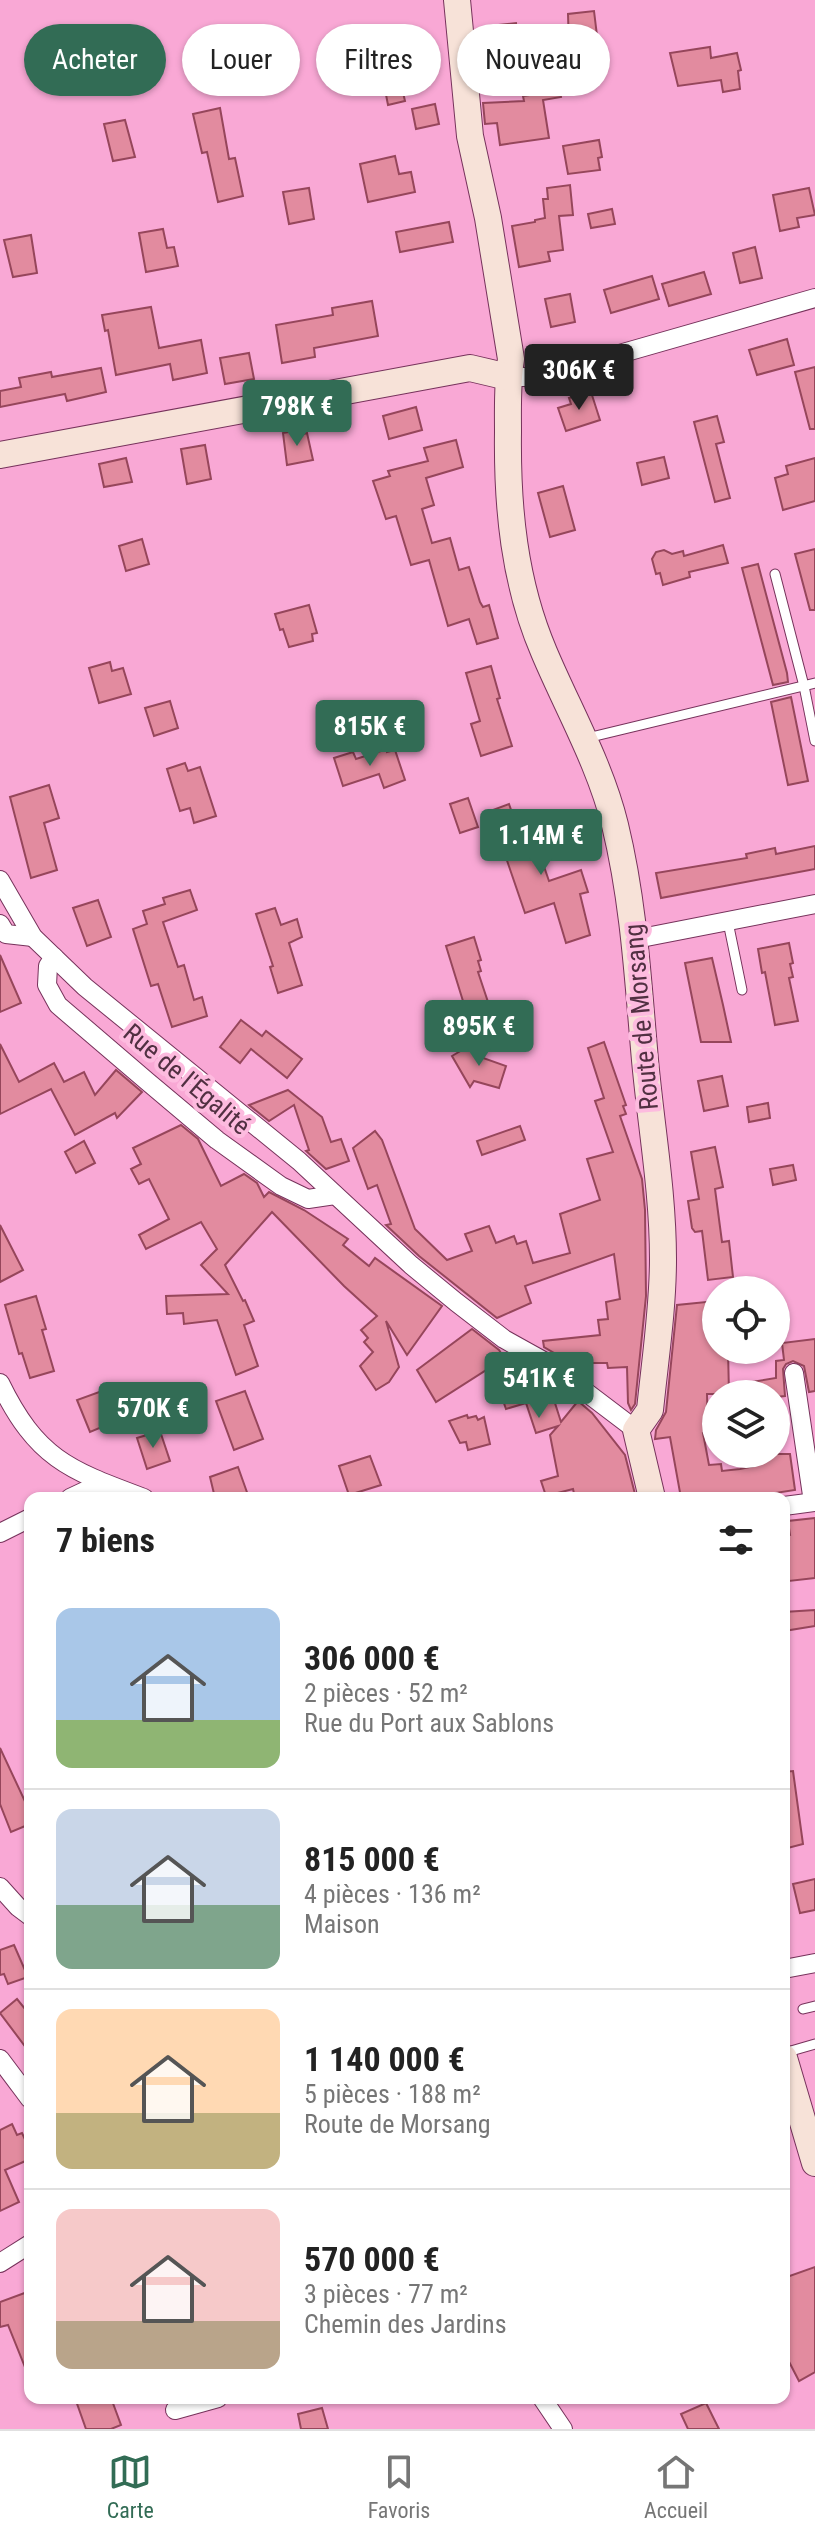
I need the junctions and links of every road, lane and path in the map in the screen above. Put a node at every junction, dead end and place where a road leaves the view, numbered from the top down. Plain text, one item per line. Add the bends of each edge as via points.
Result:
1 (457, 0) edge
2 (815, 298) edge
3 (508, 377) junction
4 (0, 455) edge
5 (775, 574) dead end
6 (815, 683) edge
7 (804, 686) junction
8 (584, 739) junction
9 (815, 741) edge
10 (0, 880) edge
11 (815, 904) edge
12 (728, 922) junction
13 (0, 924) edge
14 (33, 937) junction
15 (636, 939) junction
16 (0, 948) edge
17 (54, 957) junction
18 (742, 990) dead end
19 (335, 1195) junction
20 (794, 1373) dead end
21 (0, 1383) edge
22 (636, 1430) junction
23 (102, 1483) junction
24 (83, 1492) edge
25 (127, 1492) edge
26 (650, 1492) edge
27 (814, 1502) edge
28 (790, 1505) edge
29 (24, 1521) edge
30 (0, 1533) edge
31 (0, 1887) edge
32 (24, 1910) edge
33 (815, 1963) edge
34 (790, 1968) edge
35 (815, 2006) edge
36 (803, 2009) dead end
37 (815, 2044) edge
38 (790, 2054) edge
39 (0, 2059) edge
40 (790, 2077) edge
41 (24, 2091) edge
42 (815, 2163) edge
43 (24, 2248) edge
44 (0, 2263) edge
45 (196, 2404) edge
46 (546, 2404) edge
47 (175, 2410) dead end
48 (563, 2429) edge

1 - 3 street, Route de Morsang via 470,136 511,359
2 - 3 street via 539,377
3 - 4 street via 470,368
3 - 8 street, Route de Morsang via 508,474 516,561 542,649
5 - 7 lane
6 - 7 lane
7 - 8 lane
7 - 9 lane
8 - 15 street, Route de Morsang via 615,823
10 - 14 street, Rue de l'Égalité
11 - 12 street
12 - 15 street
12 - 18 lane
13 - 14 street via 6,934
14 - 16 street
14 - 17 street, Rue de l'Égalité
15 - 22 street, Route de Morsang via 663,1261 650,1410
17 - 19 street, Rue de l'Égalité
17 - 19 street, Rue de l'Égalité via 47,985 58,1005 148,1082 281,1186 308,1199
19 - 22 street, Rue de l'Égalité via 504,1339 549,1364
20 - 27 street
21 - 23 street via 33,1439 58,1460
22 - 26 street
23 - 24 street
23 - 25 street
27 - 28 street
29 - 30 street
31 - 32 street
33 - 34 street
35 - 36 lane
37 - 38 lane
39 - 41 street
40 - 42 street
43 - 44 street
45 - 47 street
46 - 48 street

